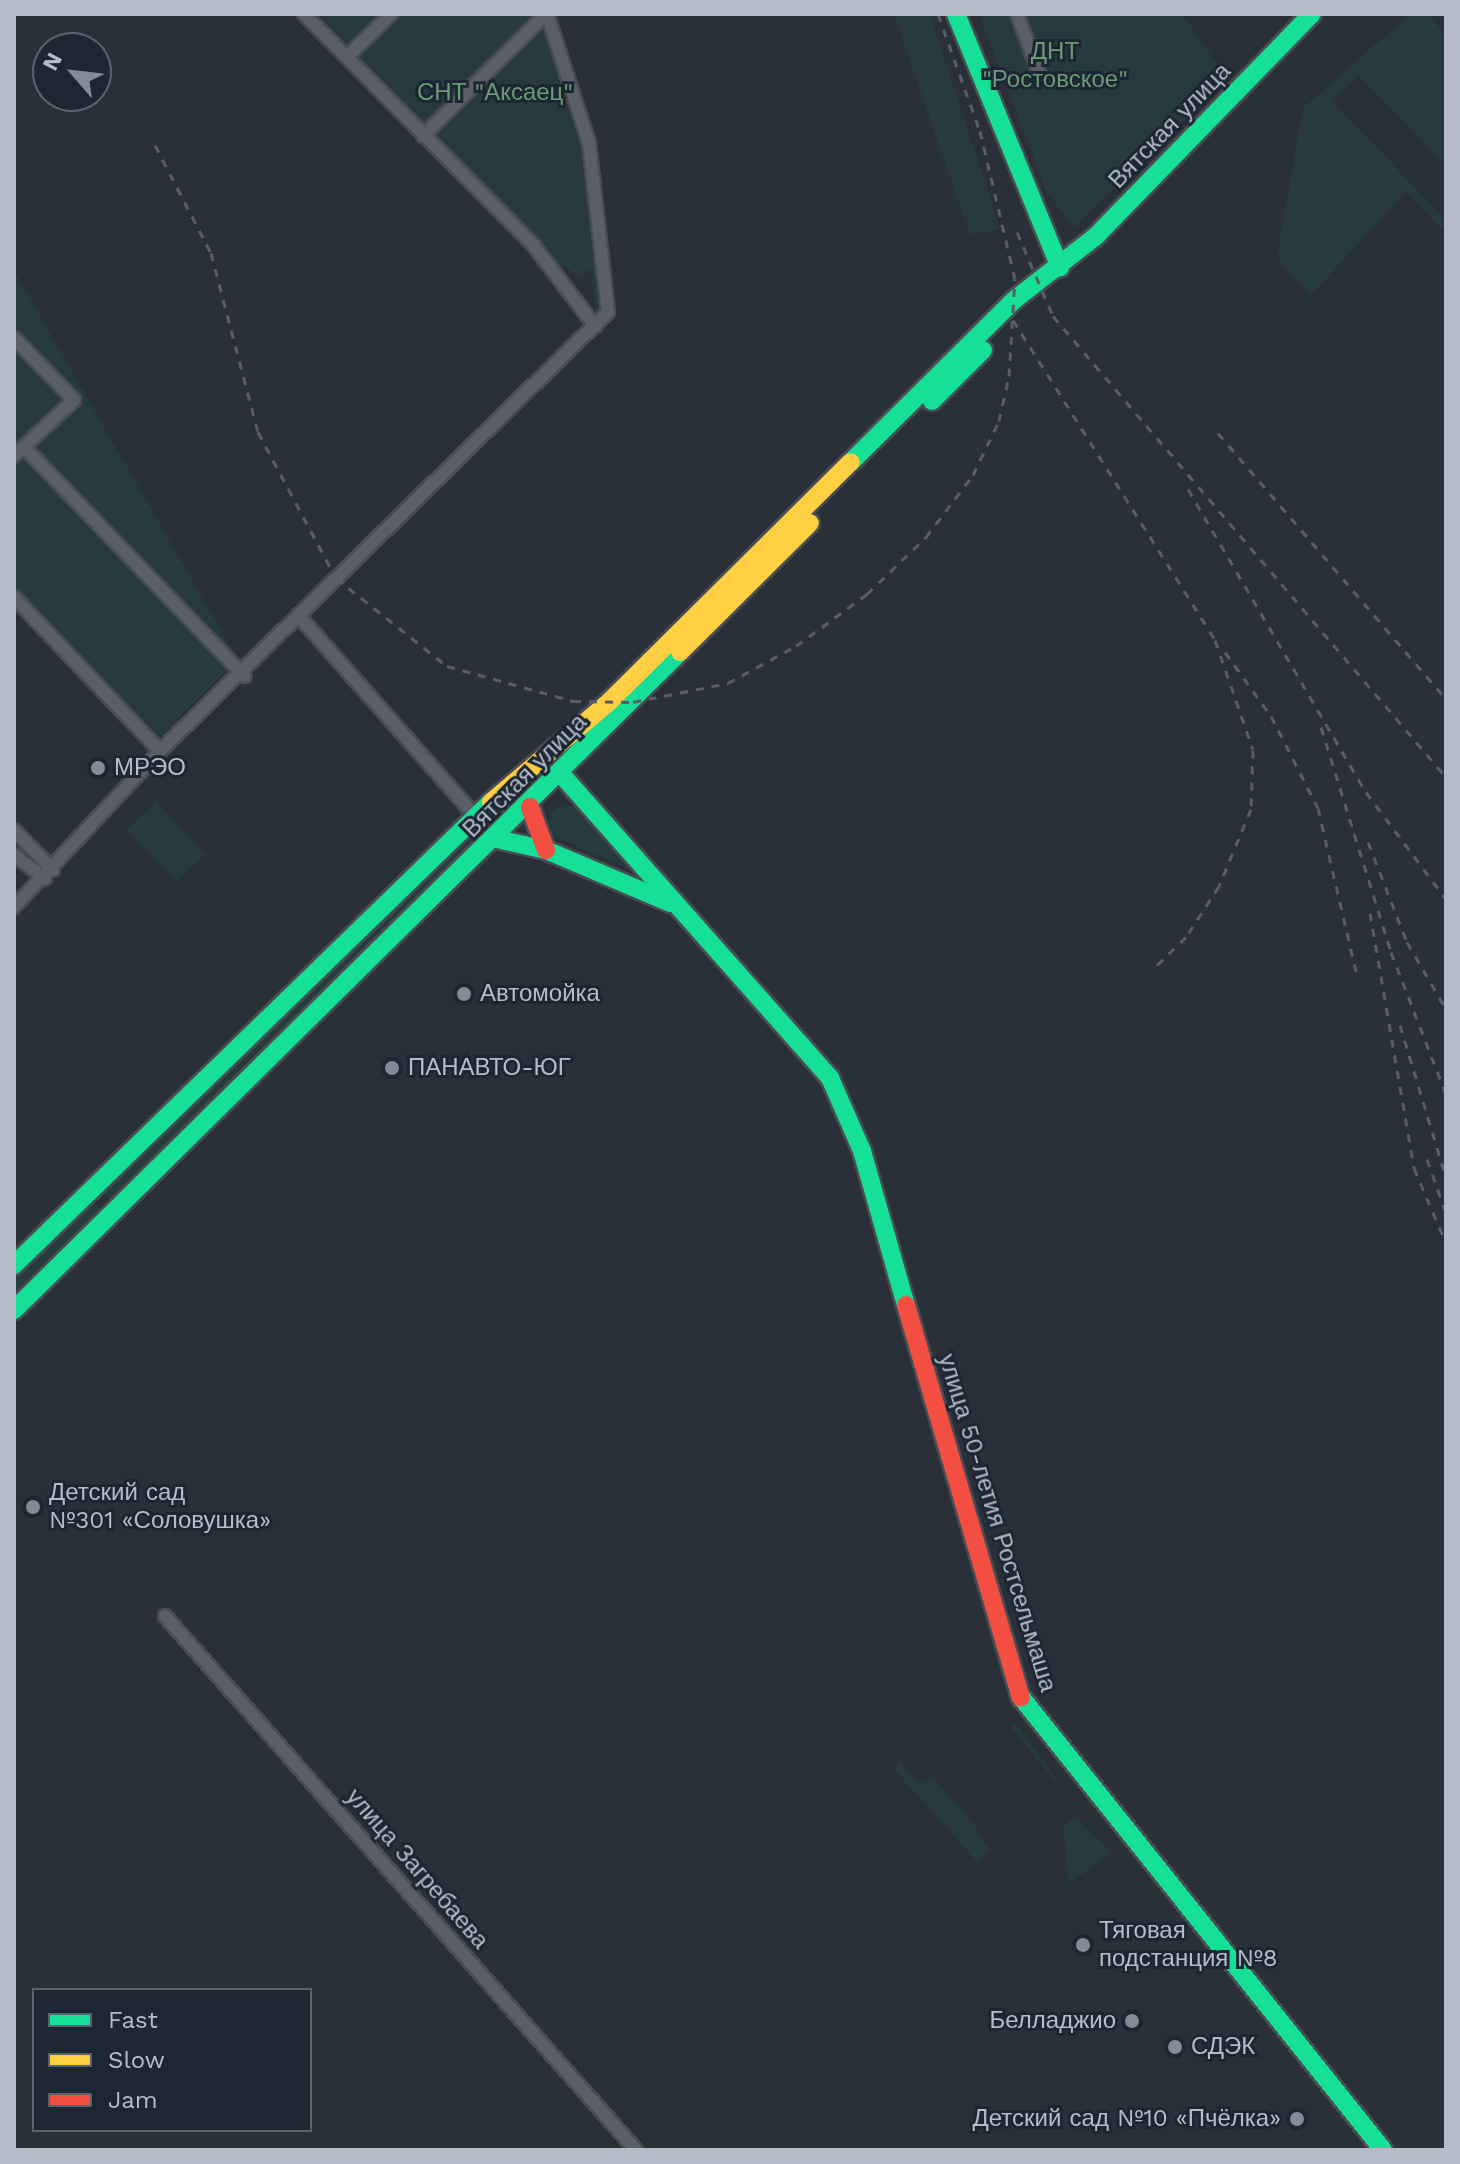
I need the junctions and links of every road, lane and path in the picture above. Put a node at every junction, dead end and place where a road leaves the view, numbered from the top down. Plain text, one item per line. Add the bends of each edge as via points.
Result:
1 (304, 14) edge
2 (391, 14) edge
3 (546, 14) edge
4 (956, 14) edge
5 (1017, 14) edge
6 (1312, 14) edge
7 (347, 57) junction
8 (1040, 75) dead end
9 (423, 136) junction
10 (1060, 267) junction
11 (595, 326) junction
12 (14, 338) edge
13 (19, 451) edge
14 (14, 597) edge
15 (298, 615) junction
16 (244, 676) junction
17 (160, 751) junction
18 (545, 755) junction
19 (524, 772) junction
20 (562, 775) junction
21 (530, 807) junction
22 (475, 816) junction
23 (14, 830) edge
24 (497, 839) junction
25 (546, 850) junction
26 (14, 855) edge
27 (49, 874) junction
28 (676, 906) junction
29 (14, 907) edge
30 (90, 1192) junction
31 (113, 1213) junction
32 (14, 1265) edge
33 (14, 1310) edge
34 (165, 1616) dead end
35 (636, 2150) edge
36 (1383, 2150) edge

1 - 7 street
2 - 7 street
3 - 9 street
3 - 11 street via 589,143 608,312
4 - 10 main road
5 - 8 street
6 - 10 main road, Вятская улица
7 - 9 street
9 - 11 street via 534,246
10 - 18 main road, Вятская улица via 1014,300 610,701
10 - 20 main road, Вятская улица
11 - 15 street
12 - 13 street via 74,400
13 - 16 street
14 - 17 street
15 - 16 street
15 - 22 street
16 - 17 street
17 - 27 street
18 - 19 main road, Вятская улица
18 - 20 main road, улица 50-летия Ростсельмаша
19 - 21 main road
19 - 22 main road, Вятская улица
20 - 21 main road, Вятская улица
20 - 28 main road, улица 50-летия Ростсельмаша
21 - 24 main road, Вятская улица
21 - 25 main road
22 - 24 main road
22 - 30 main road, Вятская улица
23 - 27 street
24 - 25 main road
24 - 31 main road, Вятская улица
25 - 28 main road
26 - 27 street
27 - 29 street
28 - 36 main road, улица 50-летия Ростсельмаша via 830,1078 846,1111 1019,1695 1056,1750
30 - 31 main road via 108,1198
30 - 32 main road, Вятская улица
31 - 33 main road, Вятская улица
34 - 35 street, улица Загребаева

